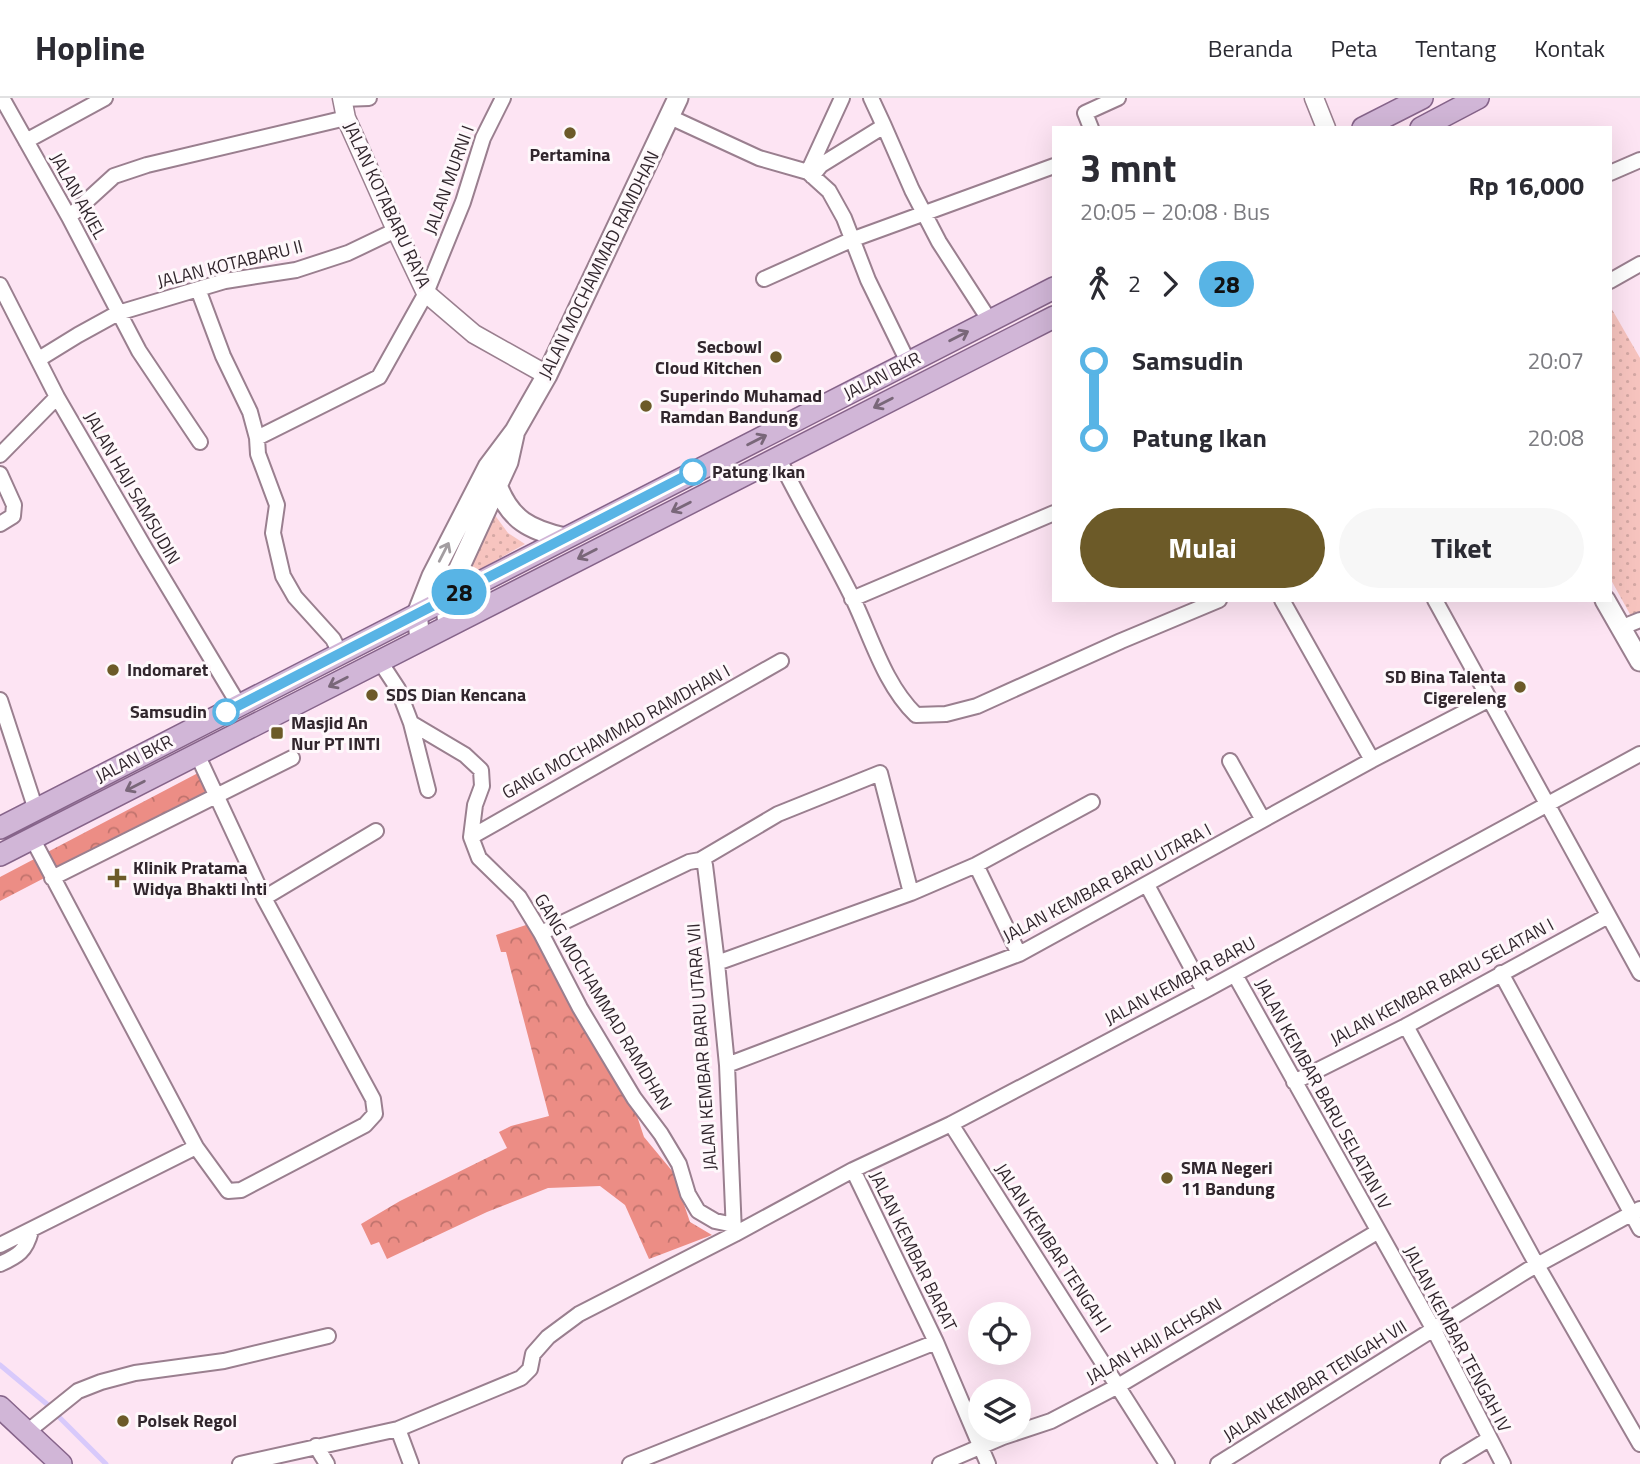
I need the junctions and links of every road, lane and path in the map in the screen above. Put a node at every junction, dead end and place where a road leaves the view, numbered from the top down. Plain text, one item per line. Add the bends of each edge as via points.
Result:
1 (2, 98) edge
2 (105, 98) edge
3 (342, 98) edge
4 (369, 98) edge
5 (678, 98) edge
6 (842, 98) edge
7 (871, 98) edge
8 (1118, 98) edge
9 (1314, 98) edge
10 (1422, 98) edge
11 (1478, 98) edge
12 (499, 99) edge
13 (670, 117) junction
14 (346, 118) junction
15 (884, 126) junction
16 (1090, 126) edge
17 (1325, 126) edge
18 (1367, 126) edge
19 (1426, 126) edge
20 (26, 141) junction
21 (1640, 160) edge
22 (1052, 167) edge
23 (1612, 172) edge
24 (810, 174) junction
25 (924, 213) junction
26 (69, 217) junction
27 (396, 230) junction
28 (850, 240) junction
29 (1640, 264) edge
30 (764, 279) dead end
31 (1612, 280) edge
32 (0, 285) edge
33 (198, 289) junction
34 (1052, 289) edge
35 (426, 293) junction
36 (118, 313) junction
37 (1052, 318) edge
38 (990, 321) junction
39 (39, 359) junction
40 (908, 362) junction
41 (547, 375) junction
42 (57, 397) junction
43 (515, 431) junction
44 (257, 438) junction
45 (200, 442) dead end
46 (0, 455) edge
47 (778, 457) junction
48 (0, 474) edge
49 (497, 485) junction
50 (1052, 514) edge
51 (0, 524) edge
52 (565, 538) junction
53 (445, 599) junction
54 (852, 599) junction
55 (1214, 602) edge
56 (1283, 602) edge
57 (1436, 602) edge
58 (1606, 602) edge
59 (417, 614) junction
60 (1640, 620) edge
61 (449, 624) junction
62 (1620, 628) junction
63 (420, 639) junction
64 (340, 653) junction
65 (379, 660) junction
66 (781, 661) dead end
67 (1640, 661) edge
68 (1490, 699) junction
69 (0, 700) edge
70 (239, 705) junction
71 (411, 723) junction
72 (197, 754) junction
73 (1640, 754) edge
74 (292, 758) dead end
75 (1372, 760) junction
76 (1230, 761) dead end
77 (428, 790) dead end
78 (217, 795) junction
79 (1092, 802) dead end
80 (1547, 804) junction
81 (36, 810) junction
82 (1263, 820) junction
83 (0, 828) edge
84 (376, 831) dead end
85 (471, 837) junction
86 (32, 838) junction
87 (0, 855) edge
88 (700, 860) junction
89 (976, 865) junction
90 (52, 878) junction
91 (1147, 885) junction
92 (911, 892) junction
93 (264, 898) junction
94 (1608, 916) junction
95 (541, 933) junction
96 (1020, 954) junction
97 (718, 963) junction
98 (1501, 973) junction
99 (1640, 973) edge
100 (1235, 975) junction
101 (1204, 991) junction
102 (1406, 1026) junction
103 (727, 1065) junction
104 (1294, 1082) junction
105 (951, 1124) junction
106 (196, 1147) junction
107 (853, 1170) junction
108 (1635, 1211) edge
109 (1640, 1229) edge
110 (734, 1230) junction
111 (31, 1231) junction
112 (1377, 1231) junction
113 (6, 1242) edge
114 (0, 1264) edge
115 (1537, 1265) junction
116 (1434, 1330) junction
117 (328, 1336) dead end
118 (936, 1342) junction
119 (1118, 1386) junction
120 (0, 1407) edge
121 (398, 1429) junction
122 (27, 1432) junction
123 (1489, 1439) junction
124 (1640, 1444) edge
125 (316, 1446) junction
126 (981, 1447) junction
127 (61, 1464) edge
128 (240, 1464) edge
129 (327, 1464) edge
130 (411, 1464) edge
131 (630, 1464) edge
132 (940, 1464) edge
133 (988, 1464) edge
134 (1167, 1464) edge
135 (1218, 1464) edge
136 (1448, 1464) edge
137 (1503, 1464) edge

1 - 20 street, JALAN AKIEL
2 - 20 street
3 - 4 street
3 - 14 street, JALAN KOTABARU RAYA
5 - 13 main road, JALAN MOCHAMMAD RAMDHAN
6 - 24 street
7 - 15 street
8 - 16 street via 1085,113
9 - 17 street
10 - 18 main road
11 - 19 main road
12 - 35 street, JALAN MURNI I
13 - 24 street via 759,158
13 - 41 main road, JALAN MOCHAMMAD RAMDHAN
14 - 26 street via 114,176
14 - 27 street, JALAN KOTABARU RAYA
15 - 24 street
15 - 25 street
20 - 26 street, JALAN AKIEL
21 - 23 street
22 - 25 street
24 - 28 street via 836,201
25 - 28 street
25 - 38 street
26 - 36 street, JALAN AKIEL
27 - 33 street, JALAN KOTABARU II via 348,253 296,270
27 - 35 street, JALAN KOTABARU RAYA
28 - 30 street
28 - 40 street
29 - 31 street
32 - 39 street, JALAN HAJI SAMSUDIN
33 - 36 street, JALAN KOTABARU II
33 - 44 street
34 - 38 main road, JALAN BKR
35 - 41 street, JALAN KOTABARU RAYA via 474,334
35 - 44 street, JALAN MURNI I via 379,377
36 - 39 street, JALAN KOTABARU II
36 - 45 street, JALAN AKIEL
37 -> 47 main road, JALAN BKR
40 -> 38 main road, JALAN BKR
39 - 42 street, JALAN HAJI SAMSUDIN
52 -> 40 main road, JALAN BKR
41 - 43 main road, JALAN MOCHAMMAD RAMDHAN
42 - 46 street
42 - 70 street, JALAN HAJI SAMSUDIN
43 - 49 main road, JALAN MOCHAMMAD RAMDHAN
59 -> 43 main road, JALAN MOCHAMMAD RAMDHAN via 482,478
44 - 64 street via 258,454 277,505 273,533 283,576
47 - 54 street
47 -> 61 main road, JALAN BKR
48 - 51 street via 14,505 13,516
49 - 52 main road via 520,521 539,532
49 - 53 main road, JALAN MOCHAMMAD RAMDHAN
50 - 54 street
52 - 53 main road, JALAN BKR
53 - 59 main road, JALAN BKR
53 - 61 main road
54 - 55 street via 893,687 916,715 946,715 977,706
56 - 75 street
57 - 68 street
58 - 62 main road
59 - 63 main road, JALAN MOCHAMMAD RAMDHAN
59 - 64 main road, JALAN BKR
60 - 62 street
61 - 63 main road, JALAN BKR
62 - 67 main road
63 - 65 main road, JALAN BKR
64 - 70 main road, JALAN BKR
65 - 71 street via 398,689
65 -> 72 main road, JALAN BKR
66 - 85 street, GANG MOCHAMMAD RAMDHAN I
68 - 75 street, JALAN KEMBAR BARU UTARA I
68 - 80 street
69 - 81 street
70 - 81 main road, JALAN BKR
71 - 77 street
71 - 85 street via 465,755 481,770
72 - 78 street
72 -> 86 main road, JALAN BKR
73 - 80 street, JALAN KEMBAR BARU
74 - 78 street
75 - 82 street, JALAN KEMBAR BARU UTARA I
76 - 82 street
78 - 90 street
78 - 93 street
79 - 89 street
80 - 94 street
80 - 100 street, JALAN KEMBAR BARU
81 - 83 main road, JALAN BKR
82 - 91 street, JALAN KEMBAR BARU UTARA I
84 - 93 street
85 - 95 street, GANG MOCHAMMAD RAMDHAN via 479,858 519,897
86 - 87 main road, JALAN BKR
86 - 90 street
88 - 92 street via 778,814 880,773
88 - 95 street
88 - 97 street, JALAN KEMBAR BARU UTARA VII via 705,865
89 - 92 street
89 - 96 street
90 - 106 street
91 - 96 street, JALAN KEMBAR BARU UTARA I
91 - 101 street
92 - 97 street
93 - 106 street via 373,1099 375,1114 365,1125 241,1190 228,1191
94 - 98 street, JALAN KEMBAR BARU SELATAN I
94 - 99 street
95 - 110 street, GANG MOCHAMMAD RAMDHAN via 580,1008 678,1164 698,1211
96 - 103 street, JALAN KEMBAR BARU UTARA I
97 - 103 street, JALAN KEMBAR BARU UTARA VII
98 - 102 street, JALAN KEMBAR BARU SELATAN I
98 - 108 street
100 - 101 street, JALAN KEMBAR BARU
100 - 104 street, JALAN KEMBAR BARU SELATAN IV
101 - 105 street, JALAN KEMBAR BARU
102 - 104 street, JALAN KEMBAR BARU SELATAN I
102 - 115 street
103 - 110 street, JALAN KEMBAR BARU UTARA VII
104 - 112 street, JALAN KEMBAR BARU SELATAN IV
105 - 107 street, JALAN KEMBAR BARU
105 - 119 street, JALAN KEMBAR TENGAH I
106 - 111 street
107 - 110 street, JALAN KEMBAR BARU
107 - 118 street, JALAN KEMBAR BARAT
108 - 109 street
108 - 115 street, JALAN KEMBAR TENGAH VII
110 - 121 street, JALAN KEMBAR BARU via 579,1314 548,1337 533,1354 530,1369 522,1378
111 - 113 street
111 - 114 street via 20,1254
112 - 116 street, JALAN KEMBAR TENGAH IV
112 - 119 street, JALAN HAJI ACHSAN
115 - 116 street, JALAN KEMBAR TENGAH VII
115 - 124 street
116 - 123 street, JALAN KEMBAR TENGAH IV
116 - 135 street, JALAN KEMBAR TENGAH VII
117 - 122 street via 224,1361 101,1382 78,1391
118 - 126 street, JALAN KEMBAR BARAT
118 - 131 street
119 - 126 street, JALAN HAJI ACHSAN via 1051,1421
119 - 134 street, JALAN KEMBAR TENGAH I
120 - 122 main road
121 - 125 street
121 - 130 street
122 - 127 main road
123 - 136 street
123 - 137 street, JALAN KEMBAR TENGAH IV
125 - 128 street
125 - 129 street
126 - 132 street, JALAN HAJI ACHSAN
126 - 133 street, JALAN KEMBAR BARAT

